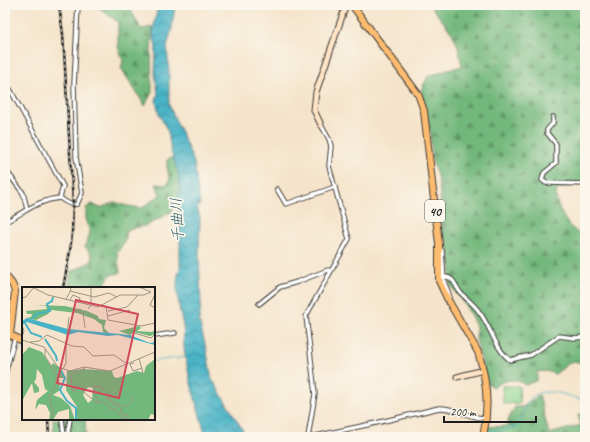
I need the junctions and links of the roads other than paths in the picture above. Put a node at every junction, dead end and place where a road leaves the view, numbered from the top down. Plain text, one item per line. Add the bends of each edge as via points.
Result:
1 (78, 5) edge
2 (346, 5) edge
3 (352, 5) edge
4 (5, 80) edge
5 (553, 117) dead end
6 (321, 125) joint
7 (5, 163) edge
8 (585, 184) edge
9 (335, 187) junction
10 (278, 189) dead end
11 (60, 198) junction
12 (27, 209) junction
13 (5, 222) edge
14 (439, 244) junction
15 (331, 271) junction
16 (5, 276) edge
17 (444, 277) junction
18 (448, 300) junction
19 (259, 304) dead end
20 (175, 333) dead end
21 (155, 336) edge
22 (585, 337) edge
23 (11, 339) edge
24 (22, 341) edge
25 (483, 370) junction
26 (5, 374) edge
27 (456, 377) dead end
28 (5, 391) edge
29 (6, 415) edge
30 (486, 418) junction
31 (62, 420) edge
32 (70, 420) edge
33 (6, 437) edge
34 (64, 437) edge
35 (69, 437) edge
36 (308, 437) edge
37 (311, 437) edge
38 (484, 437) edge

1 - 11 street via 74,85 76,157 82,193 77,204 69,204
2 - 6 street via 316,92 314,110
3 - 14 main road, 40 via 421,101
4 - 11 street via 63,186
5 - 8 street via 553,123 547,133 556,144 556,163 542,176 542,180 546,183
6 - 9 street via 330,139 329,166
7 - 12 street via 8,174 23,193
9 - 10 street via 286,204
9 - 15 street via 349,239
11 - 12 street via 47,200
12 - 13 street
14 - 17 street
14 - 18 main road, 40 via 439,281
15 - 19 street via 280,287
15 - 36 street via 306,316 315,394
16 - 23 main road via 15,291
17 - 18 street via 449,294
17 - 22 street via 452,278 460,291 479,311 496,342 510,360 530,355 559,336
18 - 25 main road, 40 via 478,352
20 - 21 street
23 - 24 main road
23 - 26 street
25 - 27 street
25 - 30 main road, 40
28 - 29 street
29 - 33 street
30 - 37 street via 439,408
30 - 38 main road, 40
31 - 34 street
32 - 35 street

